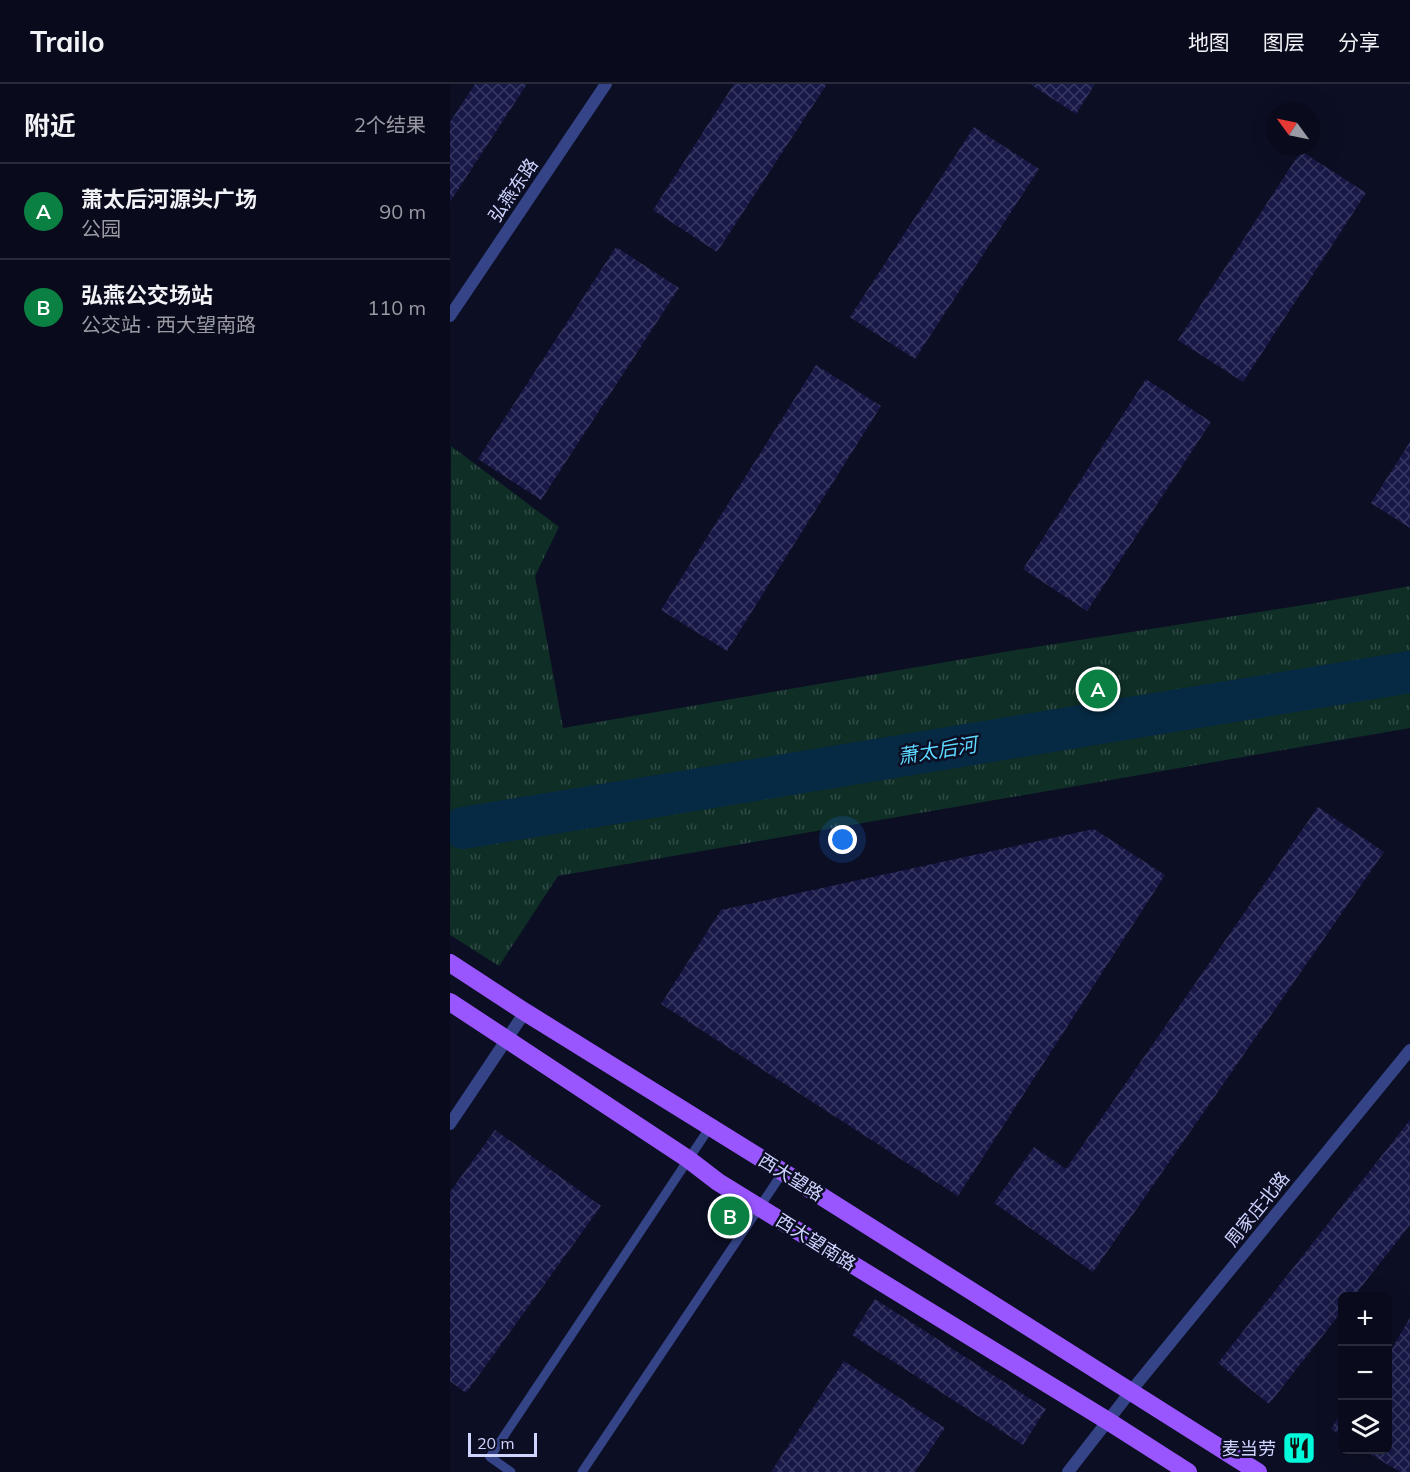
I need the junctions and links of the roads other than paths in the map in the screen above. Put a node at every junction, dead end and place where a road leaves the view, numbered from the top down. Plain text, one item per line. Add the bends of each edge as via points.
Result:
1 (606, 84) edge
2 (450, 316) edge
3 (450, 963) edge
4 (450, 1002) edge
5 (525, 1012) junction
6 (507, 1039) junction
7 (1410, 1050) edge
8 (450, 1124) edge
9 (710, 1127) junction
10 (688, 1159) junction
11 (783, 1172) junction
12 (759, 1206) junction
13 (1131, 1391) junction
14 (1108, 1421) junction
15 (511, 1472) edge
16 (582, 1472) edge
17 (1068, 1472) edge
18 (1188, 1472) edge
19 (1258, 1472) edge

1 - 2 street, 弘燕东路
3 - 5 main road, 西大望路
4 - 6 main road, 西大望南路
5 - 6 street
5 - 9 main road, 西大望路
6 - 8 street
6 - 10 main road, 西大望南路
7 - 13 street, 周家庄北路
9 - 10 lane
9 - 11 main road, 西大望路
10 - 12 main road, 西大望南路
10 - 15 lane via 490,1457
11 - 12 lane
11 - 13 main road, 西大望路
12 - 14 main road, 西大望南路
12 - 16 lane
13 - 14 street, 周家庄北路
13 - 19 main road
14 - 17 street, 周家庄北路
14 - 18 main road, 西大望南路

